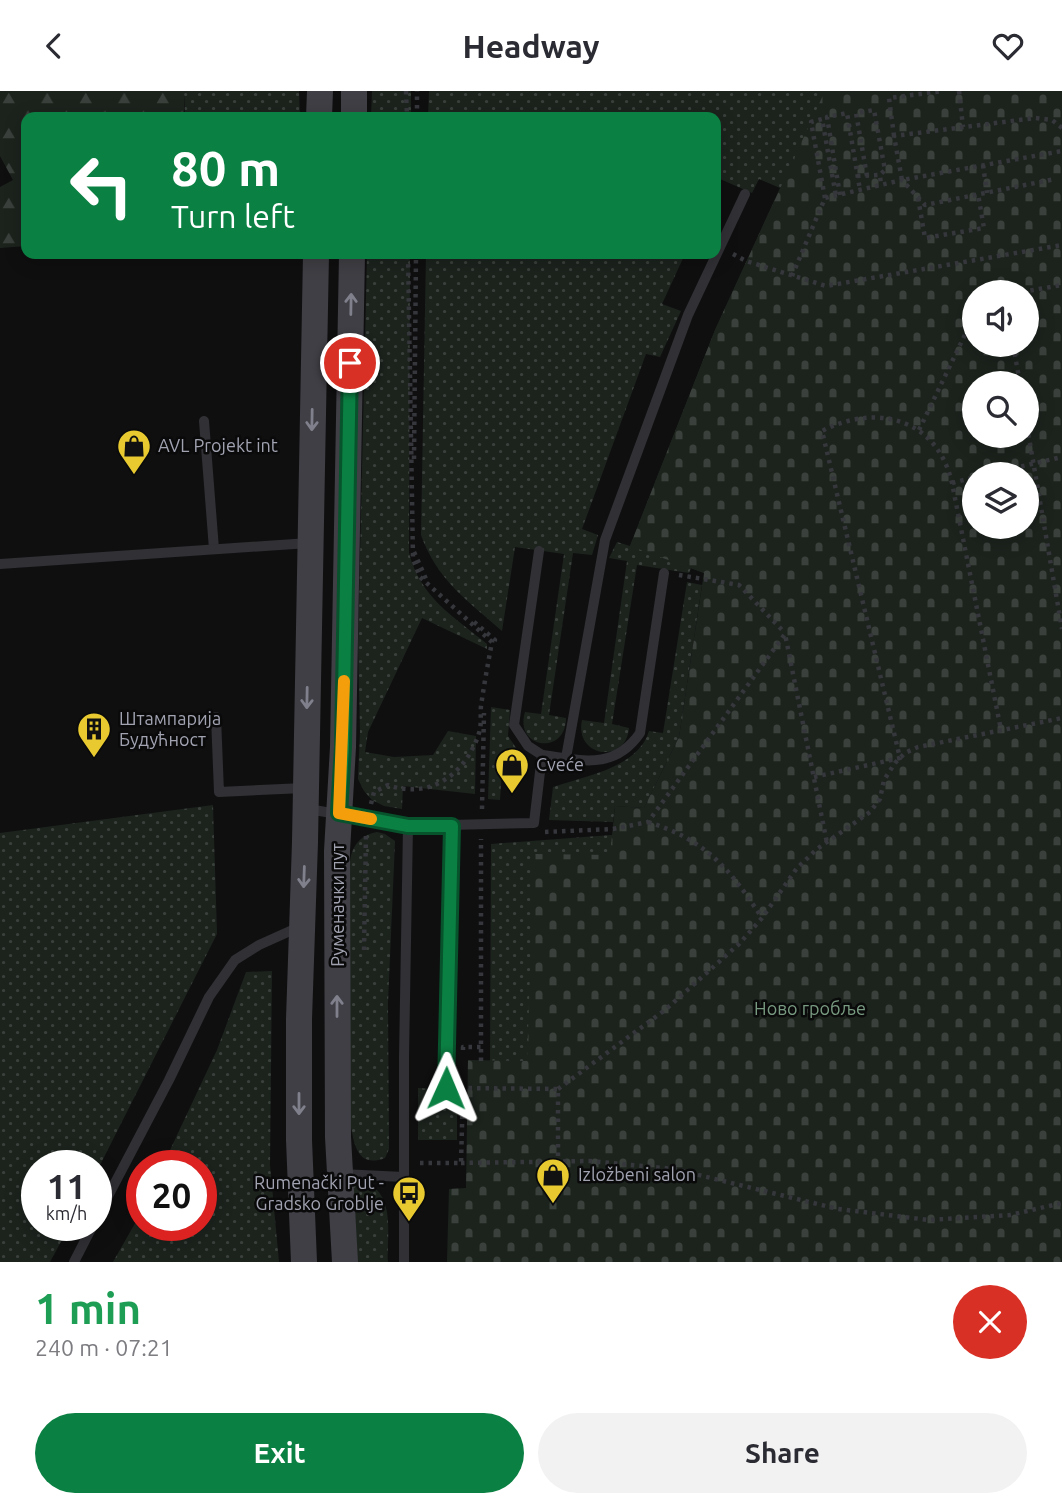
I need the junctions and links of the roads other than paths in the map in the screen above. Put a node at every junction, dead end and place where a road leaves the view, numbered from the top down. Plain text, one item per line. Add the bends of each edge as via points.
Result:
1 (320, 91) edge
2 (354, 91) edge
3 (319, 112) edge
4 (354, 112) edge
5 (745, 194) dead end
6 (721, 244) edge
7 (316, 259) edge
8 (352, 259) edge
9 (714, 259) edge
10 (204, 421) dead end
11 (310, 543) junction
12 (215, 549) junction
13 (539, 551) dead end
14 (0, 564) edge
15 (664, 573) road end
16 (216, 717) dead end
17 (542, 755) junction
18 (566, 758) junction
19 (305, 799) junction
20 (339, 813) junction
21 (408, 826) junction
22 (452, 826) junction
23 (302, 926) junction
24 (446, 1088) dead end
25 (340, 1174) junction
26 (404, 1177) junction
27 (112, 1189) edge
28 (85, 1241) edge
29 (74, 1262) edge
30 (304, 1262) edge
31 (345, 1262) edge
32 (404, 1262) edge

1 - 3 main road
2 - 4 main road
5 - 6 lane
7 -> 11 main road, Руменачки пут
20 -> 8 main road, Руменачки пут
9 - 18 lane via 688,315 605,540
10 - 12 lane
11 - 12 lane
11 -> 19 main road, Руменачки пут
12 - 14 lane
13 - 17 lane via 514,725 528,746
15 - 18 lane via 640,733 622,752 607,759
16 - 19 lane via 219,792
17 - 18 lane
17 - 22 lane via 534,823
19 - 20 lane
19 -> 23 main road, Руменачки пут
20 - 21 lane
25 -> 20 main road, Руменачки пут
21 - 22 lane
21 - 26 lane
22 - 24 lane
23 - 27 lane via 235,960 209,997
23 -> 30 main road, Руменачки пут via 299,1140
25 - 26 lane
25 - 31 main road, Руменачки пут
26 - 32 lane
28 - 29 lane

